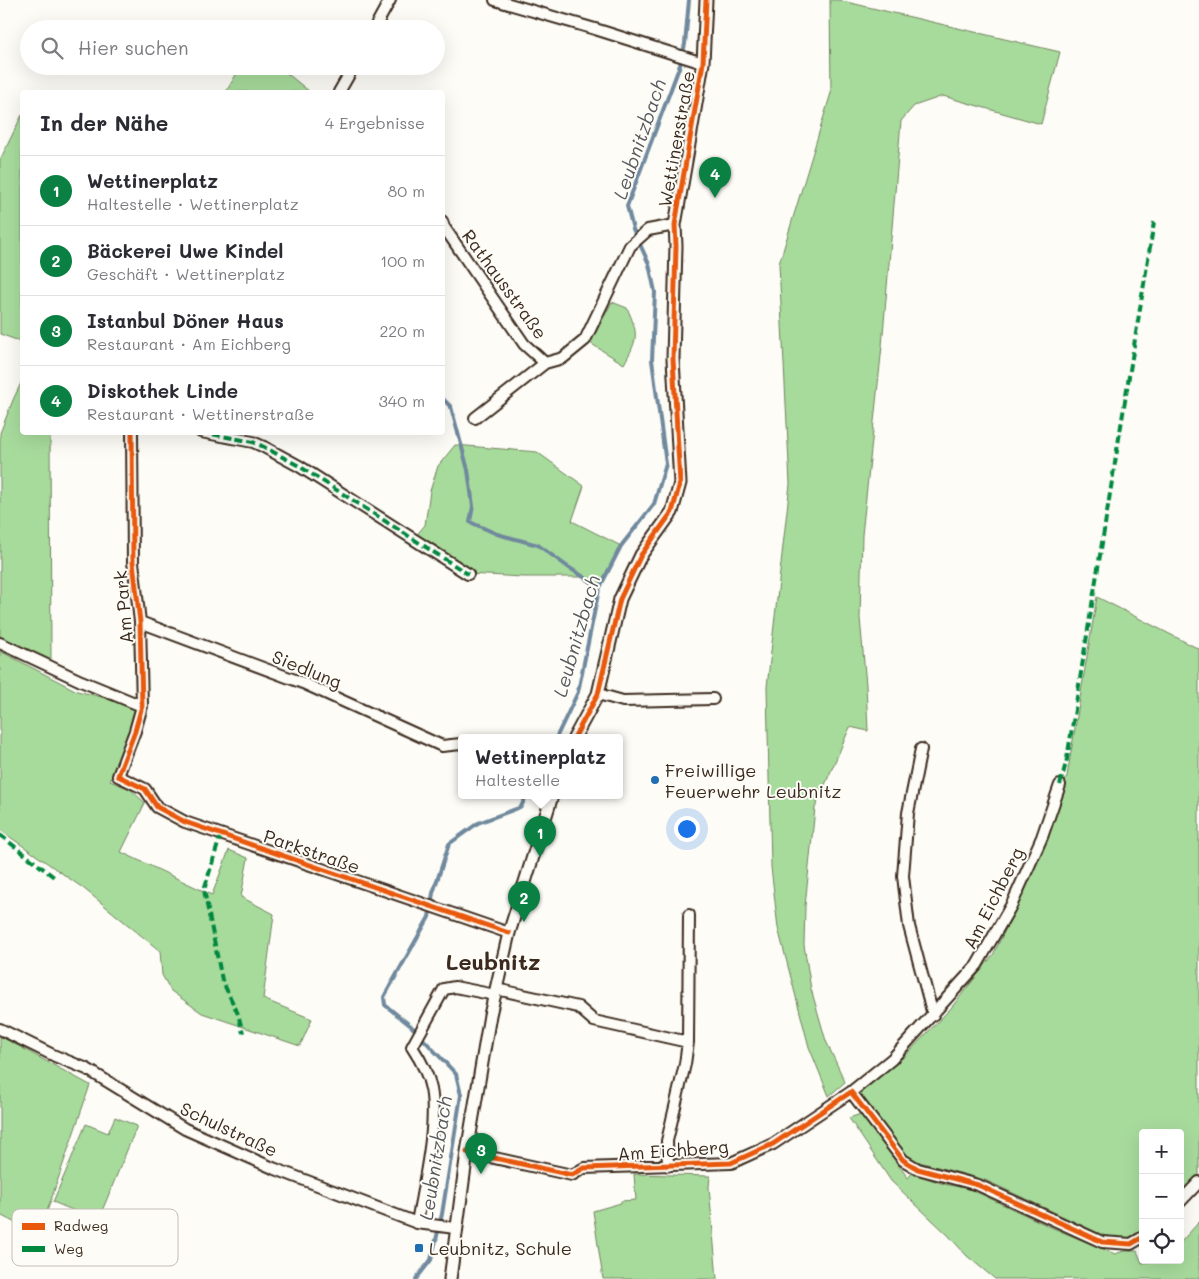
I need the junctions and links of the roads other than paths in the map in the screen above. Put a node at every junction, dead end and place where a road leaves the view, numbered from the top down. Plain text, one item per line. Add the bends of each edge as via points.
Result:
1 (390, 0) edge
2 (495, 0) edge
3 (706, 0) edge
4 (379, 20) edge
5 (703, 63) junction
6 (349, 75) edge
7 (340, 90) edge
8 (675, 225) junction
9 (445, 227) edge
10 (545, 363) junction
11 (475, 418) dead end
12 (132, 435) edge
13 (217, 435) edge
14 (468, 574) dead end
15 (140, 622) junction
16 (0, 643) edge
17 (598, 694) junction
18 (713, 699) dead end
19 (142, 706) junction
20 (576, 734) edge
21 (458, 744) edge
22 (921, 749) dead end
23 (118, 776) joint
24 (1060, 785) dead end
25 (551, 799) edge
26 (690, 915) dead end
27 (509, 933) junction
28 (496, 992) junction
29 (933, 1015) junction
30 (0, 1029) edge
31 (688, 1042) junction
32 (851, 1092) junction
33 (466, 1152) junction
34 (668, 1166) junction
35 (1199, 1182) edge
36 (1184, 1198) edge
37 (416, 1223) junction
38 (451, 1227) junction
39 (1139, 1239) edge
40 (450, 1279) edge

1 - 4 street
2 - 5 street
3 - 5 street, Wettinerstraße
5 - 8 street, Wettinerstraße
6 - 7 street
8 - 10 street, Rathausstraße via 648,230 630,246 585,340 563,358
8 - 17 street, Wettinerstraße via 673,359 680,483 672,512 641,555 620,599
9 - 10 street, Rathausstraße via 524,344
10 - 11 street, Rathausstraße
12 - 15 street, Am Park via 133,562
13 - 14 street via 253,442 278,454
15 - 19 street, Am Park
15 - 21 street, Siedlung via 303,683 442,746
16 - 19 street
17 - 18 street via 623,701
17 - 20 street, Wettinerstraße
19 - 23 street, Am Park
22 - 29 street via 908,813 903,876 909,926
23 - 27 street, Parkstraße via 145,789 156,806 185,822
24 - 29 street, Am Eichberg via 1042,837 1012,904 977,965
25 - 27 street
26 - 31 street
27 - 28 street
28 - 31 street via 578,1007 594,1021
28 - 33 street
28 - 37 street via 456,986 444,989 413,1043 432,1097 432,1122
29 - 32 street, Am Eichberg via 892,1059
30 - 37 street, Schulstraße via 87,1069 185,1129 273,1168
31 - 34 street via 667,1141
32 - 34 street, Am Eichberg via 773,1144 731,1162
32 - 39 street via 903,1160 918,1169 978,1185 1102,1242 1131,1244
33 - 34 street, Am Eichberg via 572,1175 584,1168
33 - 38 street
35 - 36 street
37 - 38 street, Schulstraße
38 - 40 street

